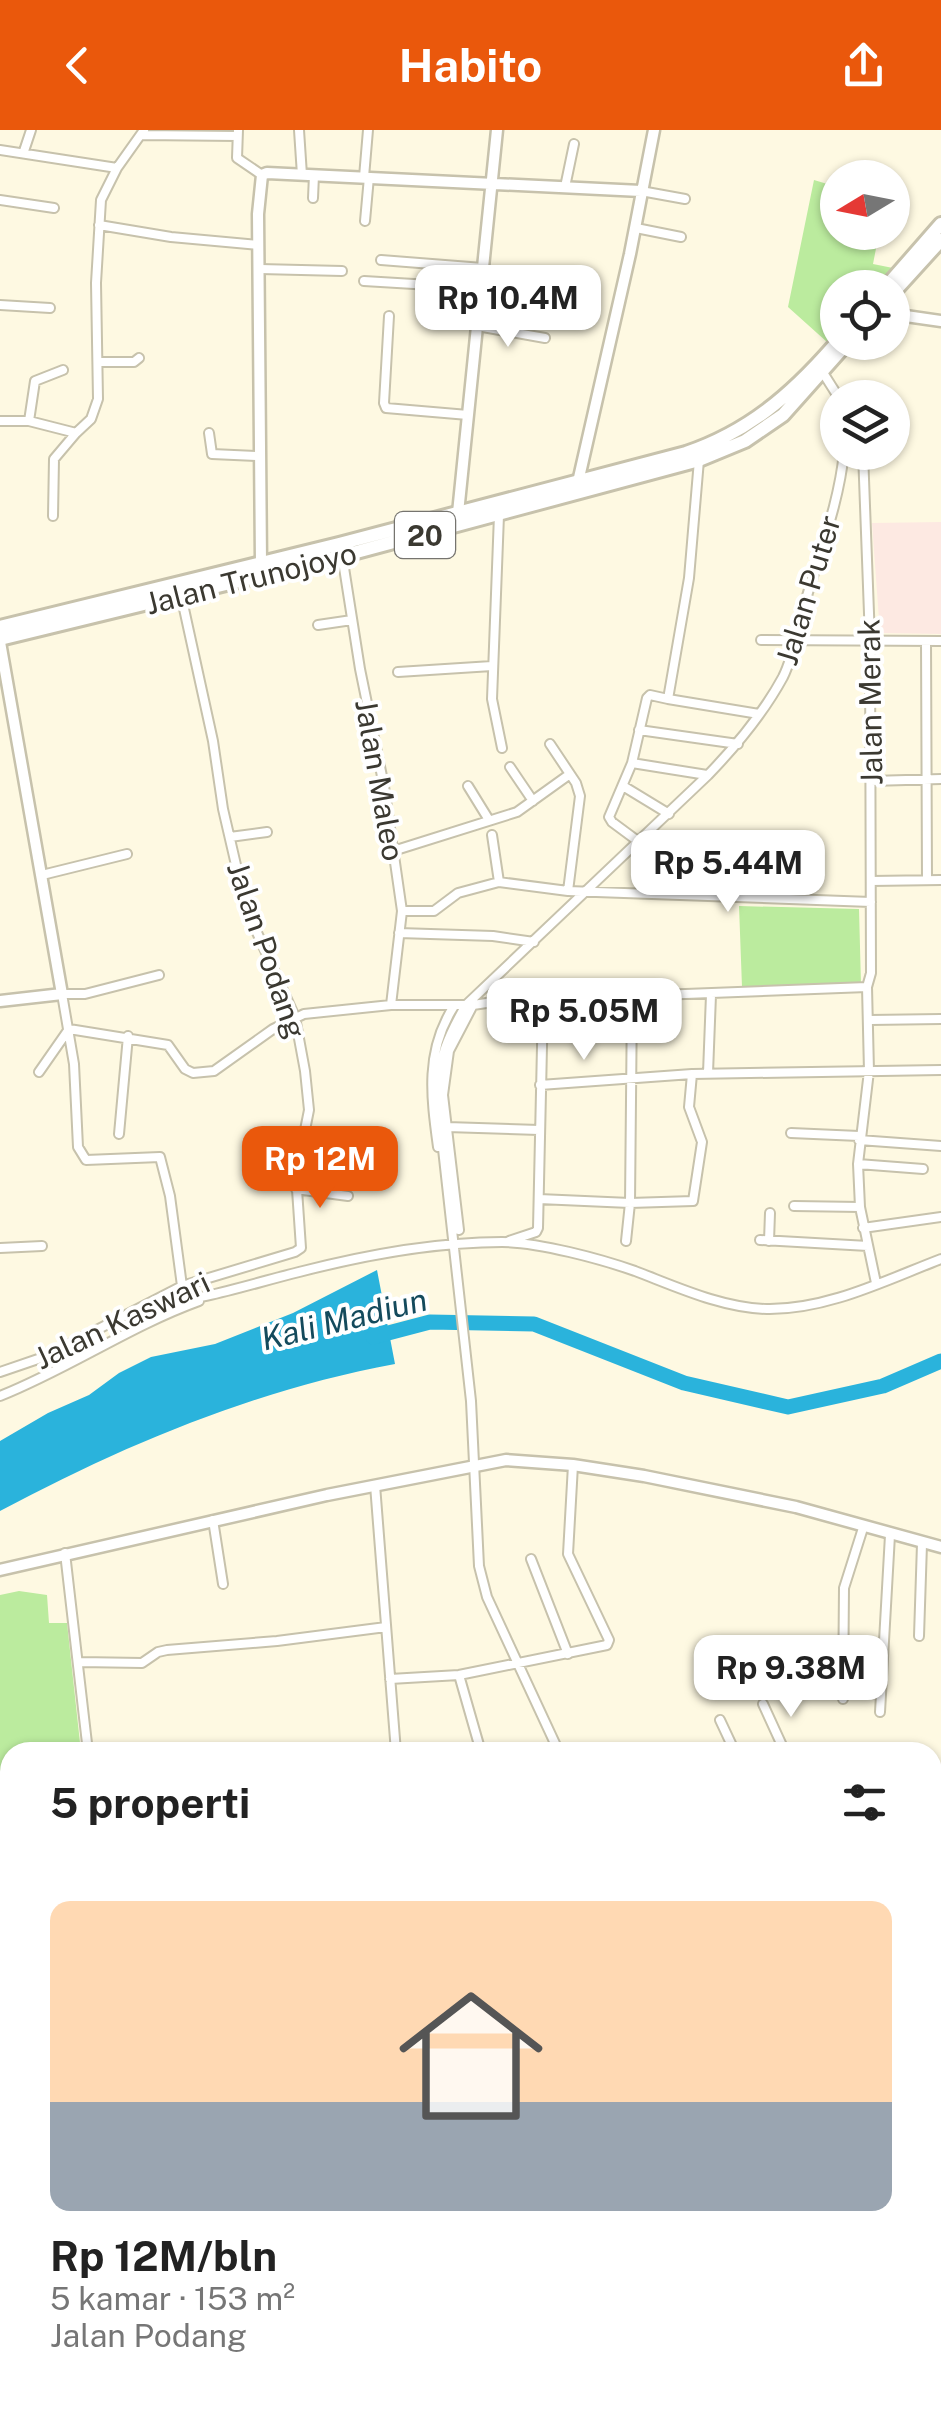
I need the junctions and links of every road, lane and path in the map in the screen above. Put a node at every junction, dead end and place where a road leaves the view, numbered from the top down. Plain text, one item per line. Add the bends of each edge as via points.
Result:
1 (31, 130) edge
2 (300, 130) edge
3 (368, 130) edge
4 (497, 130) edge
5 (654, 130) edge
6 (142, 132) edge
7 (237, 133) edge
8 (574, 144) dead end
9 (0, 150) edge
10 (24, 151) junction
11 (118, 168) junction
12 (308, 175) junction
13 (262, 176) junction
14 (366, 177) junction
15 (492, 184) junction
16 (565, 188) junction
17 (642, 192) junction
18 (313, 198) dead end
19 (684, 198) dead end
20 (0, 200) edge
21 (54, 208) dead end
22 (366, 220) dead end
23 (941, 224) edge
24 (100, 225) junction
25 (636, 228) junction
26 (681, 238) dead end
27 (941, 240) edge
28 (259, 245) junction
29 (381, 260) dead end
30 (482, 268) junction
31 (260, 269) junction
32 (342, 270) dead end
33 (901, 270) edge
34 (910, 274) edge
35 (364, 281) dead end
36 (480, 288) junction
37 (0, 305) edge
38 (50, 308) dead end
39 (389, 316) dead end
40 (910, 316) edge
41 (941, 320) edge
42 (477, 326) junction
43 (545, 338) dead end
44 (140, 358) dead end
45 (826, 360) edge
46 (829, 360) edge
47 (99, 362) junction
48 (820, 369) junction
49 (63, 370) dead end
50 (828, 380) edge
51 (468, 416) junction
52 (0, 421) edge
53 (29, 421) junction
54 (76, 433) junction
55 (210, 433) dead end
56 (258, 456) junction
57 (699, 460) junction
58 (840, 470) edge
59 (864, 470) edge
60 (578, 482) junction
61 (517, 504) junction
62 (458, 513) junction
63 (499, 515) junction
64 (53, 516) dead end
65 (342, 555) junction
66 (261, 563) junction
67 (181, 594) junction
68 (352, 620) junction
69 (318, 626) dead end
70 (0, 627) edge
71 (0, 640) edge
72 (761, 640) dead end
73 (870, 640) junction
74 (794, 641) junction
75 (926, 641) junction
76 (941, 641) edge
77 (492, 666) junction
78 (398, 672) dead end
79 (668, 699) junction
80 (758, 714) junction
81 (639, 730) junction
82 (550, 744) dead end
83 (738, 744) junction
84 (502, 748) dead end
85 (632, 763) junction
86 (510, 768) dead end
87 (570, 774) junction
88 (708, 776) junction
89 (925, 778) junction
90 (941, 778) edge
91 (871, 781) junction
92 (468, 786) dead end
93 (622, 786) junction
94 (532, 801) junction
95 (669, 814) junction
96 (490, 820) junction
97 (267, 832) dead end
98 (492, 834) dead end
99 (230, 838) junction
100 (640, 842) junction
101 (393, 851) junction
102 (128, 854) dead end
103 (42, 875) junction
104 (927, 880) junction
105 (941, 880) edge
106 (871, 881) junction
107 (499, 882) junction
108 (568, 891) junction
109 (587, 891) junction
110 (871, 902) junction
111 (402, 911) junction
112 (399, 933) junction
113 (534, 942) junction
114 (159, 976) dead end
115 (867, 987) junction
116 (62, 994) junction
117 (711, 995) junction
118 (632, 998) junction
119 (0, 1001) edge
120 (543, 1001) junction
121 (390, 1005) junction
122 (470, 1005) junction
123 (454, 1006) junction
124 (295, 1017) junction
125 (870, 1020) junction
126 (941, 1020) edge
127 (69, 1028) junction
128 (128, 1036) junction
129 (941, 1070) edge
130 (869, 1071) junction
131 (40, 1072) dead end
132 (708, 1073) junction
133 (692, 1074) junction
134 (632, 1078) junction
135 (540, 1085) junction
136 (447, 1128) junction
137 (539, 1130) junction
138 (119, 1134) dead end
139 (791, 1134) dead end
140 (860, 1138) junction
141 (941, 1146) edge
142 (301, 1160) junction
143 (858, 1164) junction
144 (328, 1166) dead end
145 (924, 1169) dead end
146 (296, 1188) junction
147 (348, 1196) dead end
148 (539, 1199) junction
149 (630, 1203) junction
150 (794, 1206) dead end
151 (860, 1207) junction
152 (770, 1212) dead end
153 (941, 1217) edge
154 (863, 1228) junction
155 (447, 1230) dead end
156 (459, 1230) dead end
157 (626, 1241) dead end
158 (505, 1242) junction
159 (452, 1245) junction
160 (42, 1246) dead end
161 (868, 1246) junction
162 (0, 1248) edge
163 (300, 1250) joint
164 (941, 1258) edge
165 (876, 1284) junction
166 (182, 1286) junction
167 (217, 1294) junction
168 (146, 1304) junction
169 (0, 1372) edge
170 (0, 1396) edge
171 (573, 1465) junction
172 (476, 1466) junction
173 (375, 1485) junction
174 (212, 1520) junction
175 (863, 1528) junction
176 (890, 1535) junction
177 (922, 1544) junction
178 (941, 1548) edge
179 (65, 1553) junction
180 (531, 1559) dead end
181 (0, 1570) edge
182 (224, 1584) dead end
183 (386, 1627) junction
184 (919, 1636) dead end
185 (568, 1654) junction
186 (80, 1662) junction
187 (520, 1665) junction
188 (458, 1675) junction
189 (390, 1680) junction
190 (843, 1699) dead end
191 (763, 1704) dead end
192 (880, 1712) dead end
193 (720, 1720) dead end
194 (87, 1742) edge
195 (395, 1742) edge
196 (478, 1742) edge
197 (555, 1742) edge
198 (730, 1742) edge
199 (781, 1742) edge

1 - 10 street
2 - 12 street
3 - 14 street
4 - 15 street
5 - 17 street
6 - 7 street
6 - 11 street
7 - 13 street via 238,158
8 - 16 street
9 - 10 street
10 - 11 street
11 - 24 street via 101,200
12 - 13 street
12 - 14 street
12 - 18 street
13 - 28 street
14 - 15 street
14 - 22 street
15 - 16 street
15 - 30 street
16 - 17 street
17 - 19 street
17 - 25 street
20 - 21 street
23 - 33 highway
24 - 28 street
24 - 47 street
25 - 26 street
25 - 60 street
27 - 34 highway
28 - 31 street
29 - 30 street
30 - 36 street
31 - 32 street
31 - 56 street
35 - 36 street
36 - 42 street
37 - 38 street
39 - 51 street via 386,408
40 - 41 street
42 - 43 street
42 - 51 street
44 - 47 street
45 - 48 highway, 20
46 - 48 highway, 20
47 - 54 street via 97,406
48 - 50 street
48 - 57 highway, Jalan Trunojoyo / 20 via 782,416
48 - 60 highway, Jalan Trunojoyo / 20 via 712,444
49 - 53 street via 35,381
51 - 62 street
52 - 53 street
53 - 54 street
54 - 64 street via 54,459
55 - 56 street via 212,454
56 - 66 street
57 - 61 highway, Jalan Trunojoyo / 20
57 - 79 street via 689,578
58 - 74 street, Jalan Puter
59 - 73 street, Jalan Merak
60 - 61 highway, Jalan Trunojoyo / 20
61 - 62 highway, Jalan Trunojoyo / 20
61 - 63 highway, Jalan Trunojoyo / 20
62 - 66 highway, Jalan Trunojoyo / 20
63 - 65 highway, Jalan Trunojoyo / 20
63 - 77 street
65 - 67 highway, Jalan Trunojoyo / 20
65 - 68 street, Jalan Maleo
66 - 70 highway, Jalan Trunojoyo / 20
67 - 71 highway, Jalan Trunojoyo / 20
67 - 99 street, Jalan Podang
68 - 69 street
68 - 101 street, Jalan Maleo
71 - 103 street
72 - 74 street
73 - 74 street
73 - 75 street
73 - 91 street, Jalan Merak
74 - 80 street, Jalan Puter via 785,674
75 - 76 street
75 - 89 street
77 - 78 street
77 - 84 street
79 - 80 street
79 - 81 street via 648,696
80 - 83 street, Jalan Puter
81 - 83 street
81 - 85 street
82 - 87 street
83 - 88 street, Jalan Puter
85 - 88 street
85 - 93 street
86 - 94 street
87 - 94 street
87 - 108 street via 580,796
88 - 95 street, Jalan Puter
89 - 90 street
89 - 91 street
89 - 104 street
91 - 106 street, Jalan Merak
92 - 96 street
93 - 95 street
93 - 100 street via 609,818
94 - 96 street
95 - 100 street, Jalan Puter
96 - 101 street
97 - 99 street
98 - 107 street
99 - 124 street, Jalan Podang via 246,908
100 - 109 street, Jalan Puter
101 - 111 street, Jalan Maleo
102 - 103 street
103 - 116 street
104 - 105 street
104 - 106 street
106 - 110 street, Jalan Merak
107 - 108 street
107 - 111 street via 458,893 434,911
108 - 109 street
109 - 110 street
109 - 113 street, Jalan Puter
110 - 115 street, Jalan Merak
111 - 112 street, Jalan Maleo
112 - 113 street
112 - 121 street, Jalan Maleo
113 - 122 street, Jalan Puter
114 - 116 street
115 - 117 street
115 - 125 street, Jalan Merak
116 - 119 street
116 - 127 street
117 - 118 street
117 - 132 street
118 - 120 street
118 - 134 street
120 - 122 street
120 - 135 street
121 - 123 street
121 - 124 street
122 - 123 street
122 - 136 street via 445,1063
122 - 159 street via 446,1040 438,1072
123 - 155 street via 432,1055
124 - 128 street via 214,1071 193,1073 166,1044
124 - 142 street, Jalan Podang via 310,1110
125 - 126 street
125 - 130 street, Jalan Merak
127 - 128 street
127 - 131 street
127 - 166 street via 78,1147 86,1160 160,1157
128 - 138 street
129 - 130 street
130 - 132 street
130 - 140 street, Jalan Merak
132 - 133 street
133 - 134 street
133 - 149 street via 689,1107 702,1142 693,1201
134 - 135 street
134 - 149 street
135 - 137 street
136 - 137 street
136 - 156 street
137 - 148 street
139 - 140 street
140 - 141 street
140 - 143 street, Jalan Merak
142 - 144 street
142 - 146 street, Jalan Podang
143 - 145 street
143 - 151 street, Jalan Merak
146 - 147 street
146 - 163 street, Jalan Podang
148 - 149 street
148 - 158 street via 536,1232
149 - 157 street
150 - 151 street
151 - 154 street, Jalan Merak
152 - 161 street via 765,1240
153 - 154 street
154 - 161 street, Jalan Merak
158 - 159 street
158 - 165 street via 573,1254 764,1309 798,1307
159 - 167 street via 330,1264
159 - 172 street
160 - 162 street
161 - 165 street, Jalan Merak
163 - 166 street, Jalan Kaswari
164 - 165 street
166 - 168 street, Jalan Kaswari
167 - 168 street
167 - 170 street
168 - 169 street, Jalan Kaswari
171 - 172 street via 506,1460
171 - 175 street via 796,1508
171 - 185 street via 568,1554 609,1642
172 - 173 street
172 - 187 street via 479,1566
173 - 174 street
173 - 183 street
174 - 179 street
174 - 182 street
175 - 176 street
175 - 190 street via 844,1588
176 - 177 street
176 - 192 street
177 - 178 street
177 - 184 street
179 - 181 street
179 - 186 street
180 - 185 street
183 - 186 street via 167,1650 142,1663
183 - 189 street
185 - 187 street
186 - 194 street
187 - 188 street
187 - 197 street
188 - 189 street
188 - 196 street
189 - 195 street
191 - 199 street
193 - 198 street

